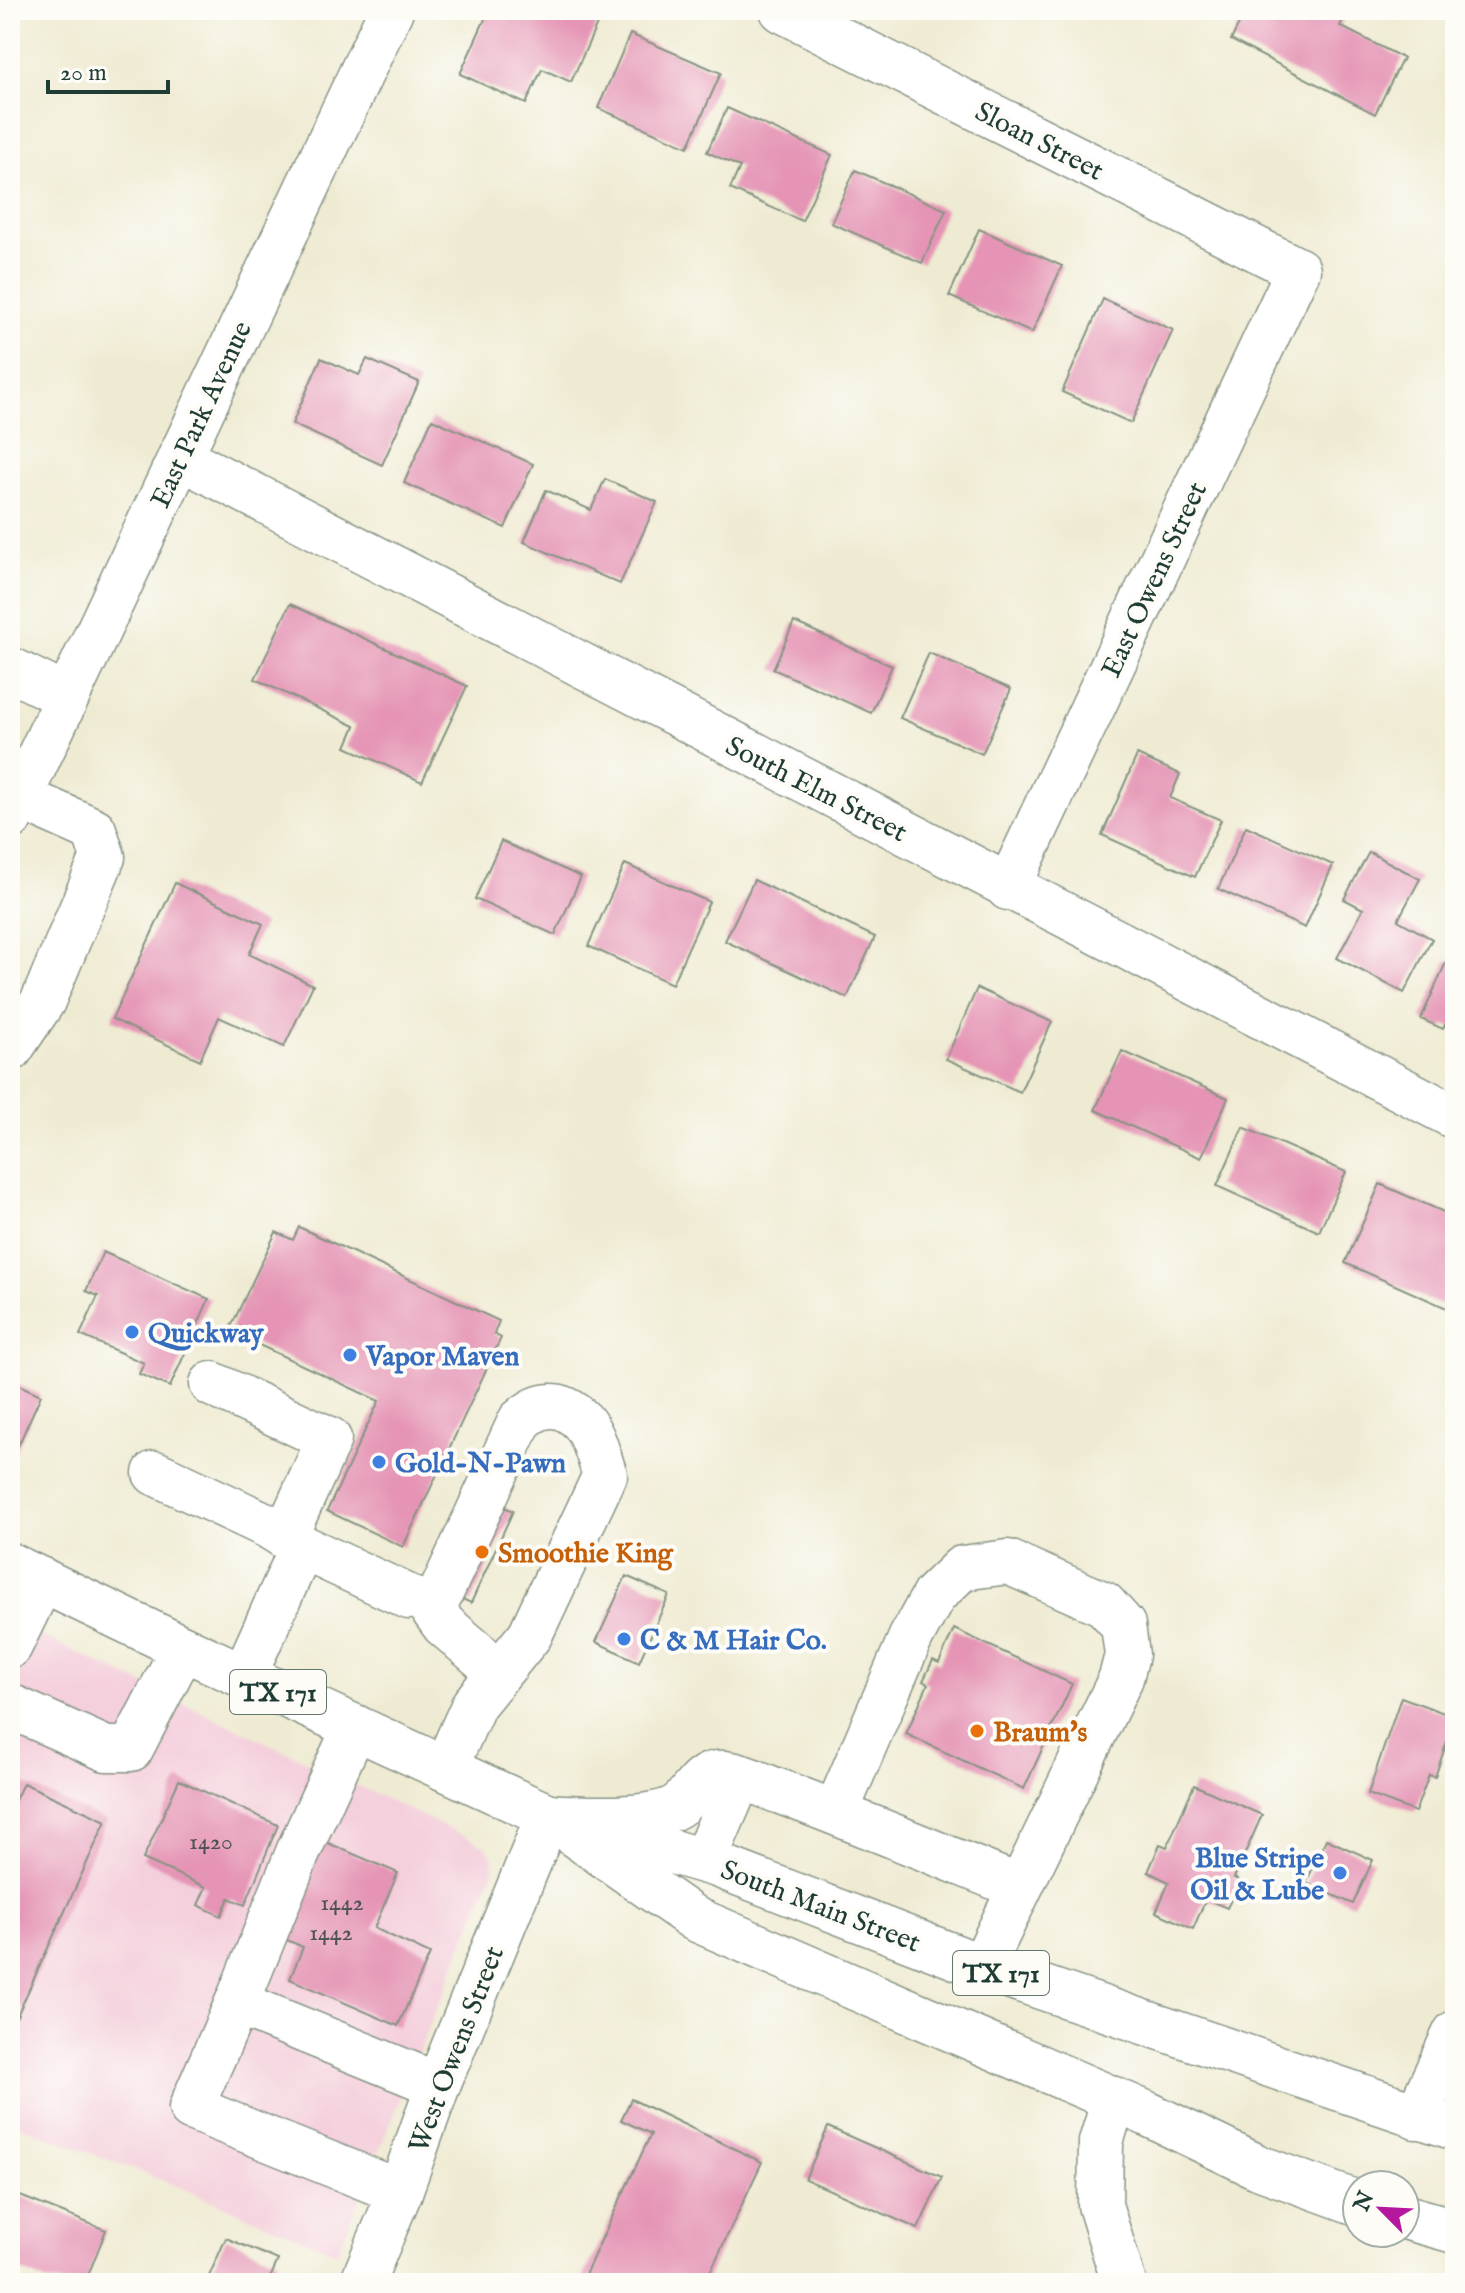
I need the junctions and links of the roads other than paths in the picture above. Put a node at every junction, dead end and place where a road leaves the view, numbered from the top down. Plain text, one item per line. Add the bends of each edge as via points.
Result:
1 (391, 10) edge
2 (782, 10) edge
3 (1298, 270) joint
4 (180, 457) junction
5 (10, 669) edge
6 (67, 697) junction
7 (15, 808) edge
8 (1008, 888) junction
9 (10, 1050) edge
10 (1455, 1117) edge
11 (212, 1384) dead end
12 (155, 1473) dead end
13 (293, 1542) junction
14 (26, 1573) edge
15 (409, 1597) dead end
16 (10, 1646) edge
17 (183, 1648) junction
18 (499, 1672) junction
19 (244, 1676) junction
20 (10, 1706) edge
21 (355, 1727) junction
22 (445, 1769) junction
23 (740, 1777) junction
24 (836, 1812) junction
25 (548, 1816) junction
26 (704, 1861) junction
27 (1019, 1887) junction
28 (982, 1967) junction
29 (237, 2003) junction
30 (1455, 2033) edge
31 (438, 2085) junction
32 (1114, 2100) junction
33 (1436, 2122) edge
34 (400, 2192) junction
35 (1341, 2197) edge
36 (1421, 2221) edge
37 (1455, 2231) edge
38 (1114, 2279) edge
39 (362, 2283) edge

1 - 4 street, East Park Avenue
2 - 3 street, Sloan Street
3 - 8 street, East Owens Street
4 - 6 street, East Park Avenue
4 - 8 street, South Elm Street
5 - 6 street
6 - 7 street, East Park Avenue
7 - 9 street via 94,830 103,857 43,1001
8 - 10 street, South Elm Street
11 - 13 street via 329,1439
12 - 13 street
13 - 15 street
13 - 19 street
14 - 16 street
14 - 17 street, South Main Street / TX 171
17 - 19 street, South Main Street / TX 171
17 - 20 street via 131,1749 106,1749
18 - 18 street via 433,1610 520,1421 547,1405 582,1422 605,1475 530,1635
18 - 22 street via 474,1704
19 - 21 street, South Main Street / TX 171
21 - 22 street, South Main Street / TX 171
21 - 29 street
22 - 25 street, South Main Street / TX 171
23 - 24 street
23 - 25 street via 717,1772 698,1782 679,1806 643,1815
23 - 26 street
24 - 27 street
24 - 27 street via 934,1595 962,1568 1008,1562 1104,1604 1123,1625 1127,1655 1121,1678
25 - 26 street, South Main Street / TX 171
25 - 31 street, West Owens Street
25 - 32 street, South Main Street / TX 171 via 695,1919
26 - 28 street, South Main Street / TX 171
27 - 28 street
28 - 33 street, South Main Street / TX 171
29 - 31 street
29 - 34 street via 191,2108
30 - 33 street
31 - 34 street, West Owens Street
32 - 35 street, South Main Street / TX 171 via 1258,2167
32 - 38 street via 1101,2142 1100,2205
34 - 39 street, West Owens Street
36 - 37 street

